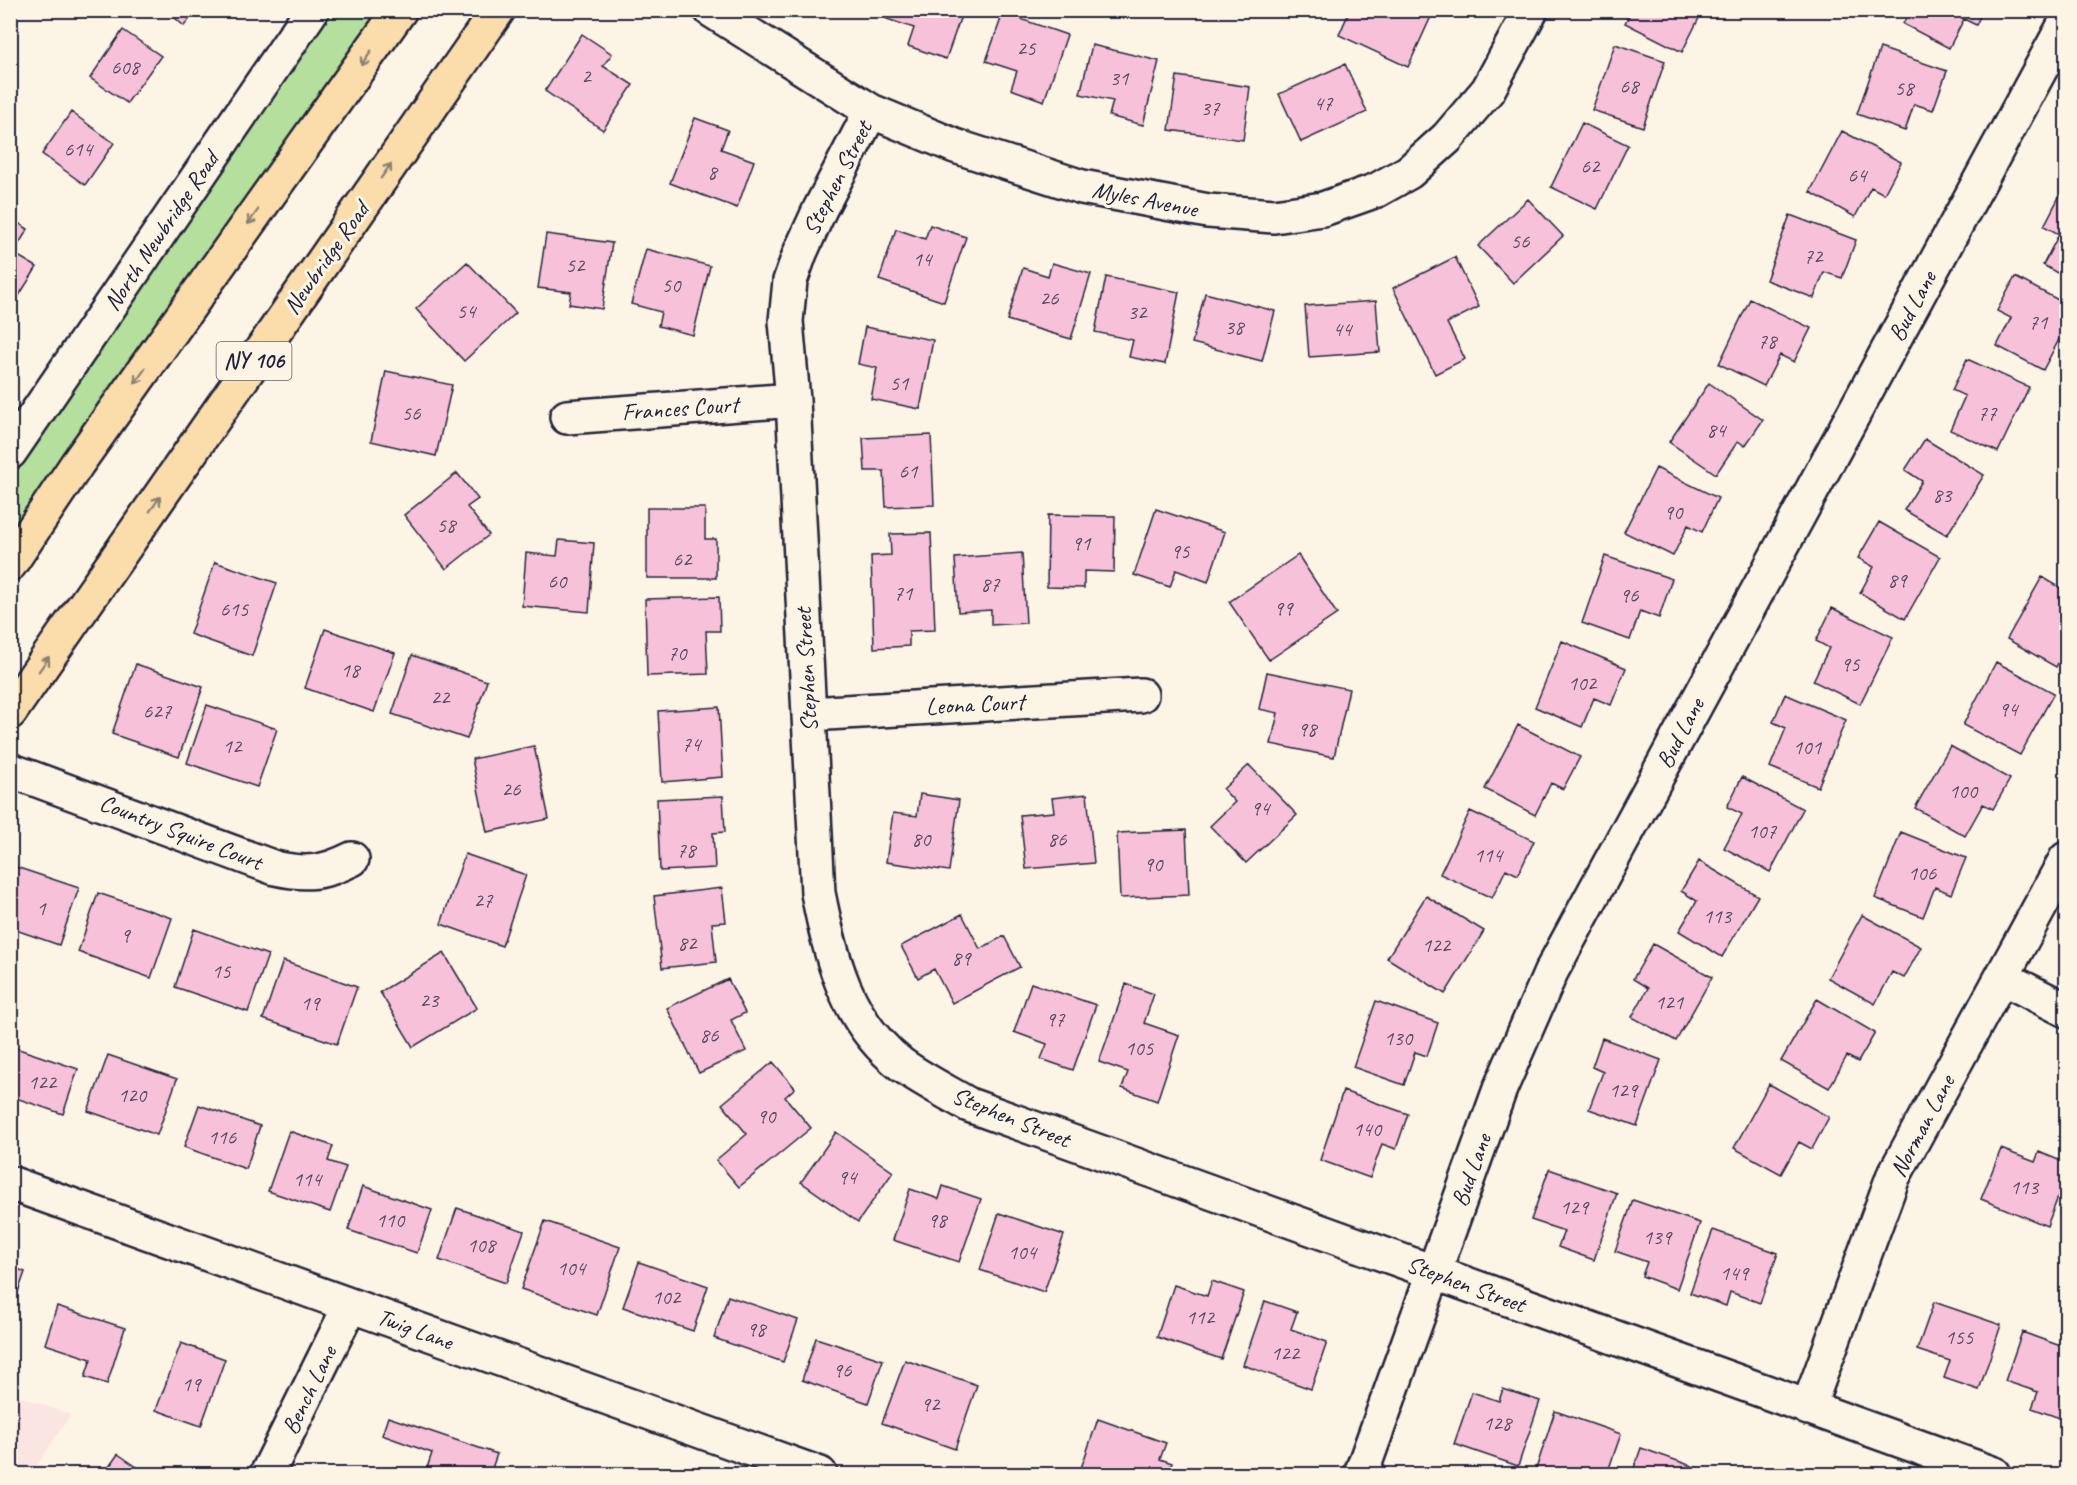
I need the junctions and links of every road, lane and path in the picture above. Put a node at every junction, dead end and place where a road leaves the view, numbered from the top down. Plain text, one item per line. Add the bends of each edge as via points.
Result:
1 (312, 10) edge
2 (400, 10) edge
3 (498, 10) edge
4 (711, 10) edge
5 (1531, 10) edge
6 (2067, 22) edge
7 (871, 111) junction
8 (793, 400) junction
9 (567, 417) dead end
10 (16, 434) edge
11 (10, 564) edge
12 (1141, 695) dead end
13 (10, 712) edge
14 (809, 714) junction
15 (10, 770) edge
16 (352, 859) dead end
17 (2067, 859) edge
18 (2003, 978) junction
19 (2067, 1010) edge
20 (10, 1183) edge
21 (1435, 1273) junction
22 (350, 1305) junction
23 (1808, 1408) junction
24 (267, 1474) edge
25 (819, 1474) edge
26 (1361, 1474) edge
27 (1994, 1474) edge

1 - 10 street, North Newbridge Road
2 -> 11 main road
13 -> 3 main road, Newbridge Road / NY 106
4 - 7 street, Myles Avenue
5 - 7 street, Myles Avenue via 1488,90 1447,138 1409,172 1377,190 1323,209 1274,216 1208,211 1082,187 955,146
6 - 21 street, Bud Lane via 1551,972 1500,1089
7 - 8 street, Stephen Street via 820,209 790,281 786,321
8 - 9 street, Frances Court
8 - 14 street, Stephen Street
12 - 14 street, Leona Court
14 - 21 street, Stephen Street via 818,893 829,948 842,987 872,1036 902,1065 969,1105
15 - 16 street, Country Squire Court via 275,868 319,872
17 - 18 street, Norman Lane
18 - 19 street
18 - 23 street, Norman Lane via 1893,1177
20 - 22 street, Twig Lane
21 - 23 street, Stephen Street
21 - 26 street, Bud Lane
22 - 24 street, Bench Lane
22 - 25 street, Twig Lane
23 - 27 street, Stephen Street

